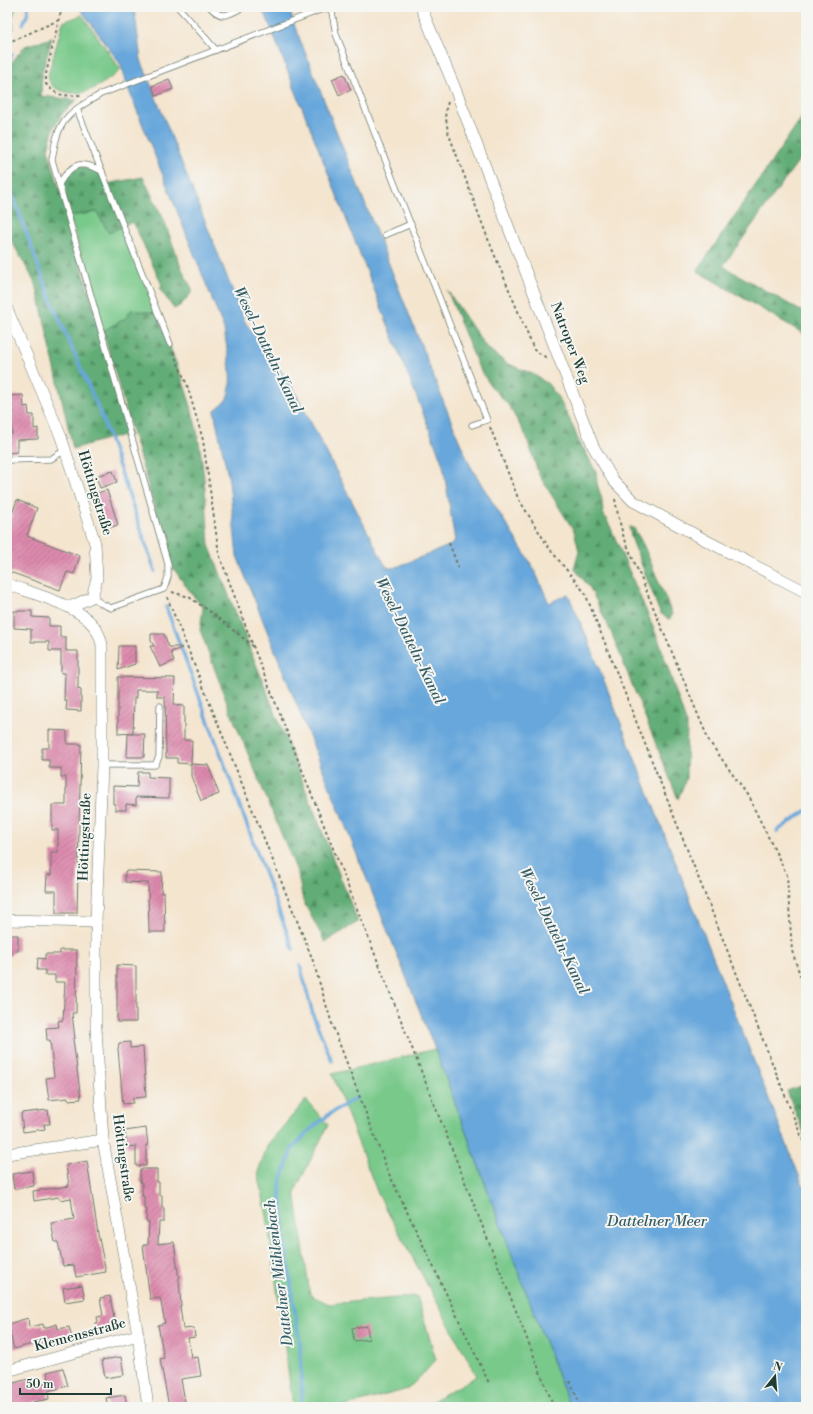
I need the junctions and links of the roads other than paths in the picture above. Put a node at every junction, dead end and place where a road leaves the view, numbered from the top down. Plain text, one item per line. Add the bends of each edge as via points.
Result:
1 (178, 7) edge
2 (210, 7) edge
3 (243, 7) edge
4 (421, 7) edge
5 (331, 8) edge
6 (216, 50) junction
7 (77, 109) junction
8 (102, 171) junction
9 (59, 184) junction
10 (411, 224) junction
11 (385, 235) dead end
12 (7, 309) edge
13 (170, 344) road end
14 (472, 425) dead end
15 (66, 450) junction
16 (7, 460) edge
17 (7, 584) edge
18 (806, 592) edge
19 (92, 597) junction
20 (70, 607) junction
21 (160, 706) dead end
22 (102, 765) junction
23 (7, 920) edge
24 (96, 922) junction
25 (103, 1140) junction
26 (7, 1154) edge
27 (138, 1335) junction
28 (7, 1371) edge
29 (148, 1407) edge

1 - 6 lane
2 - 3 lane via 226,16
4 - 18 street, Natroper Weg via 593,446 613,480 634,500 706,541
5 - 6 lane
5 - 10 lane via 336,34
6 - 7 lane via 101,94
7 - 8 lane
7 - 9 lane via 63,123 56,140 52,160
8 - 9 lane via 78,164 68,170
8 - 13 lane
9 - 19 lane via 168,564 168,577 164,588 110,608
10 - 11 lane
10 - 14 lane via 487,420
12 - 15 street, Höttingstraße
15 - 16 lane via 51,459
15 - 19 street, Höttingstraße via 95,543 97,578
17 - 20 street, Höttingstraße
19 - 20 street
20 - 22 street, Höttingstraße via 85,617 98,632 102,645
21 - 22 lane via 159,757 155,765
22 - 24 street, Höttingstraße
23 - 24 street
24 - 25 street, Höttingstraße via 96,1029
25 - 26 street
25 - 27 street, Höttingstraße
27 - 28 street, Klemensstraße
27 - 29 street, Höttingstraße

